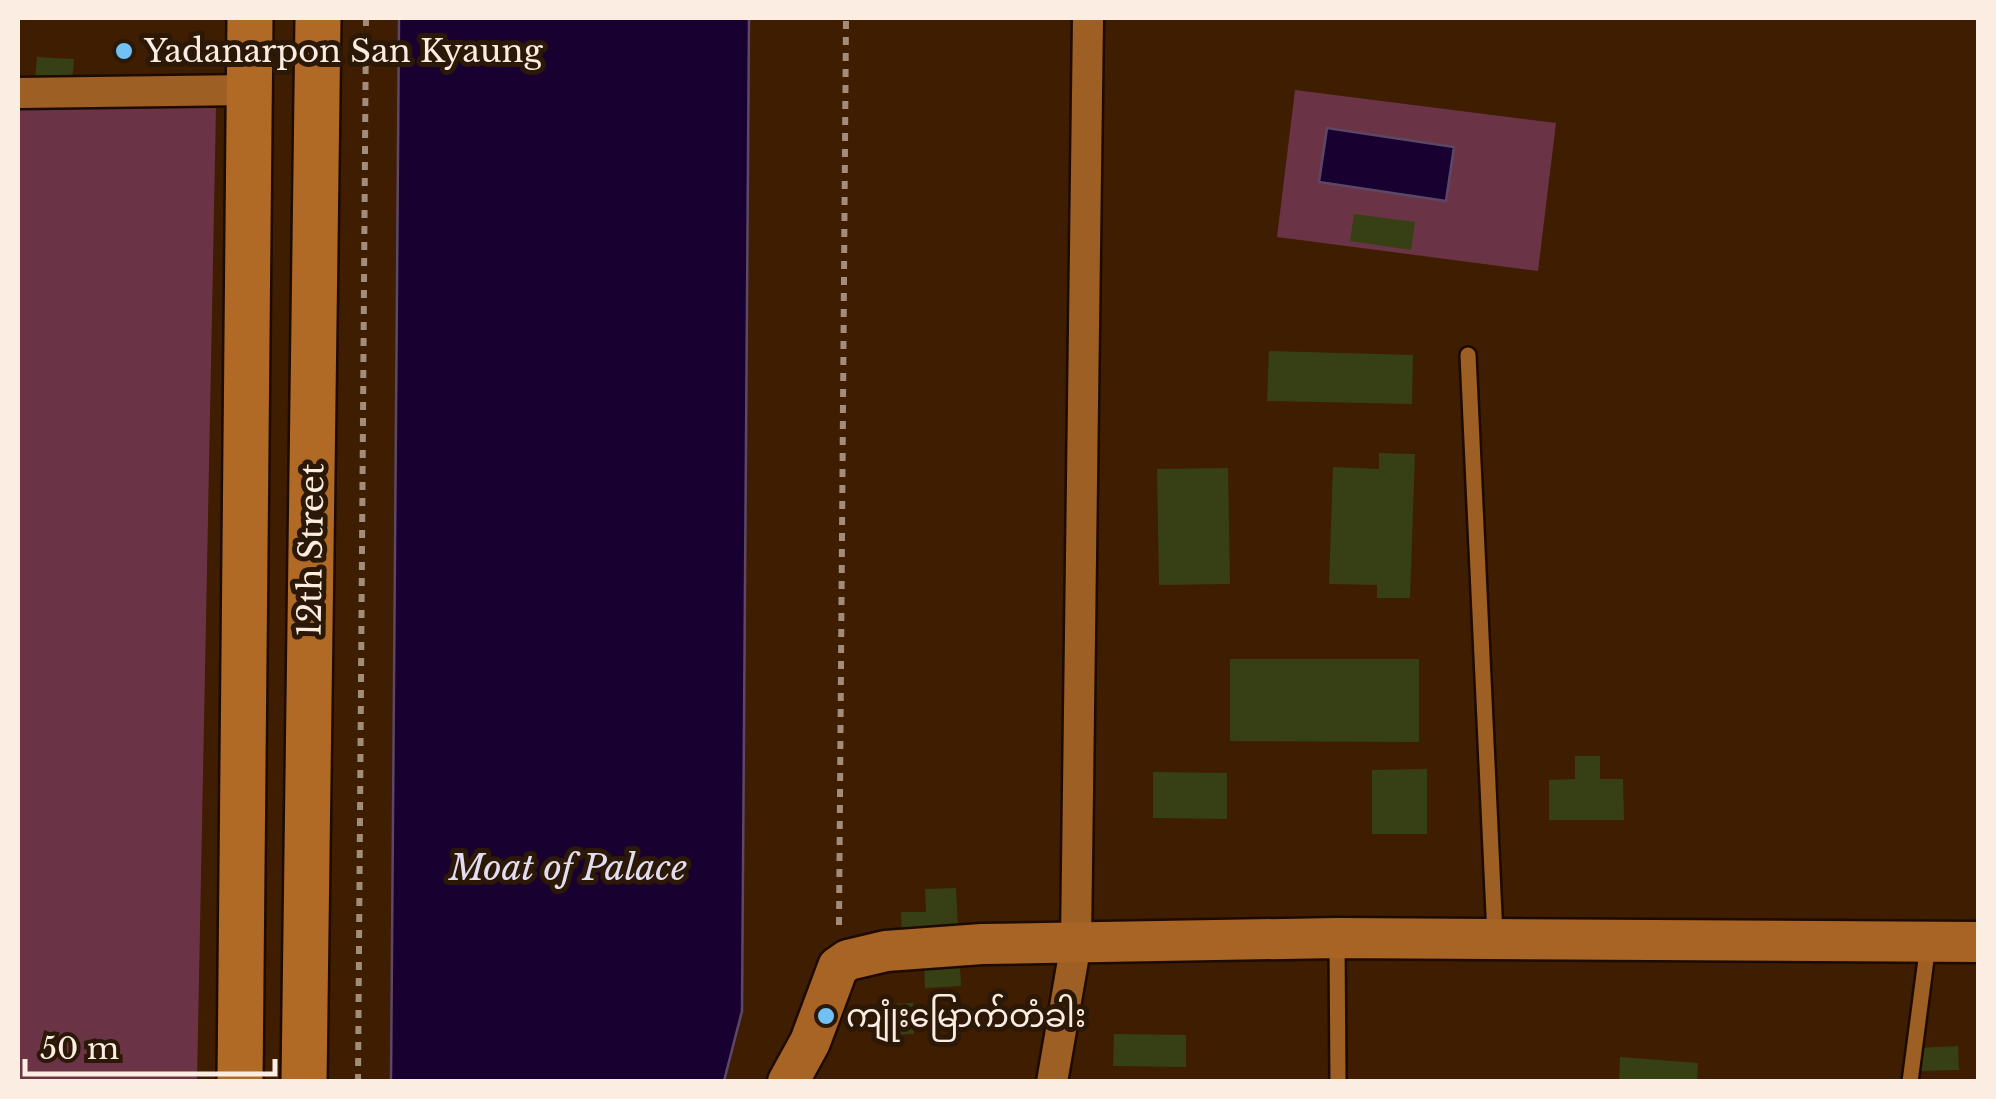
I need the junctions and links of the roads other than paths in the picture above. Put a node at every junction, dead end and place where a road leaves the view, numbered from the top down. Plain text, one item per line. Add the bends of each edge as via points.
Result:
1 (250, 18) edge
2 (318, 18) edge
3 (1088, 18) edge
4 (249, 90) junction
5 (18, 93) edge
6 (1468, 355) dead end
7 (1337, 938) junction
8 (1496, 940) junction
9 (1928, 940) junction
10 (1076, 942) junction
11 (1978, 942) edge
12 (240, 1082) edge
13 (304, 1082) edge
14 (788, 1082) edge
15 (1052, 1082) edge
16 (1338, 1082) edge
17 (1910, 1082) edge

1 - 4 main road, 12th Street
2 - 13 main road, 12th Street
3 - 10 street
4 - 5 street
4 - 12 main road, 12th Street
6 - 8 lane
7 - 8 street
7 - 10 street
7 - 16 lane
8 - 9 street
9 - 11 street
9 - 17 lane
10 - 14 street via 982,944 848,960 838,967
10 - 15 street

